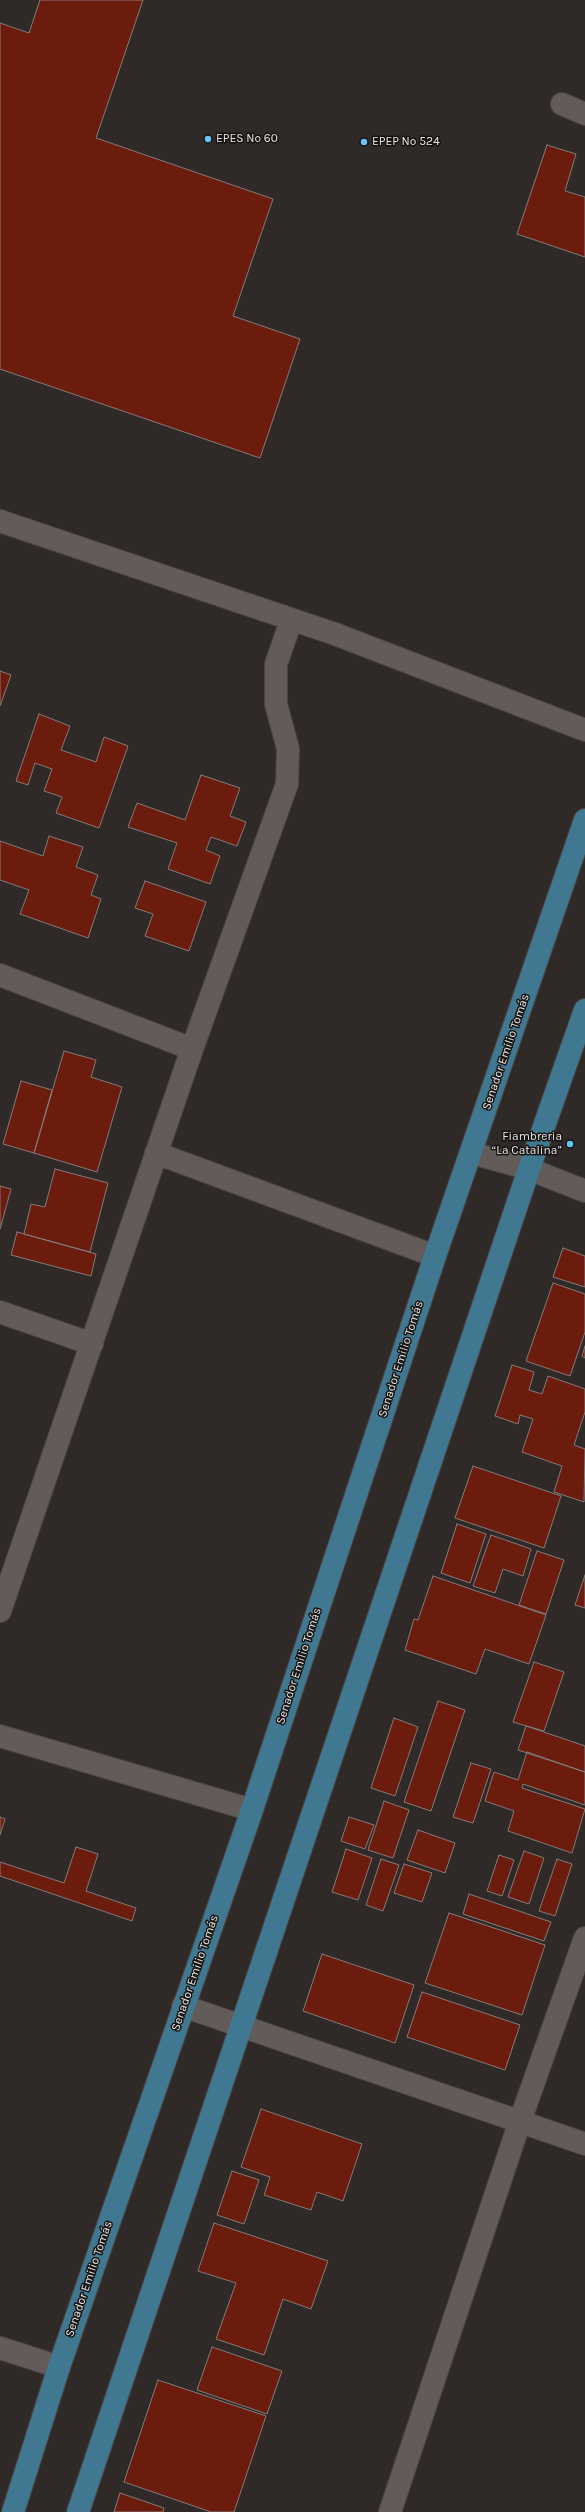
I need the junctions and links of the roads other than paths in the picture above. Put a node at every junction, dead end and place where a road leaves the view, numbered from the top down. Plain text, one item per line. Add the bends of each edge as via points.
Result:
1 (562, 104) dead end
2 (585, 114) edge
3 (0, 521) edge
4 (291, 621) junction
5 (585, 730) edge
6 (585, 820) edge
7 (0, 975) edge
8 (585, 1010) edge
9 (192, 1049) junction
10 (156, 1153) junction
11 (472, 1153) junction
12 (529, 1170) junction
13 (585, 1190) edge
14 (435, 1256) junction
15 (0, 1312) edge
16 (92, 1344) junction
17 (0, 1611) edge
18 (0, 1736) edge
19 (252, 1810) junction
20 (585, 1938) edge
21 (183, 2006) junction
22 (240, 2026) junction
23 (520, 2121) junction
24 (585, 2144) edge
25 (0, 2348) edge
26 (59, 2367) junction
27 (13, 2512) edge
28 (78, 2512) edge
29 (390, 2512) edge

1 - 2 street
3 - 4 street
4 - 5 street via 335,634
4 - 9 street via 276,664 276,704 288,749 287,784
6 - 11 main road, Senador Emilio Tomás
7 - 9 street
8 - 12 main road
9 - 10 street
10 - 14 street
10 - 16 street
11 - 12 street
11 - 14 main road, Senador Emilio Tomás
12 - 13 street
12 - 22 main road
14 - 19 main road, Senador Emilio Tomás
15 - 16 street
16 - 17 street
18 - 19 street
19 - 21 main road, Senador Emilio Tomás
20 - 23 street
21 - 22 street
21 - 26 main road, Senador Emilio Tomás
22 - 23 street
22 - 28 main road
23 - 24 street
23 - 29 street
25 - 26 street
26 - 27 main road, Senador Emilio Tomás

